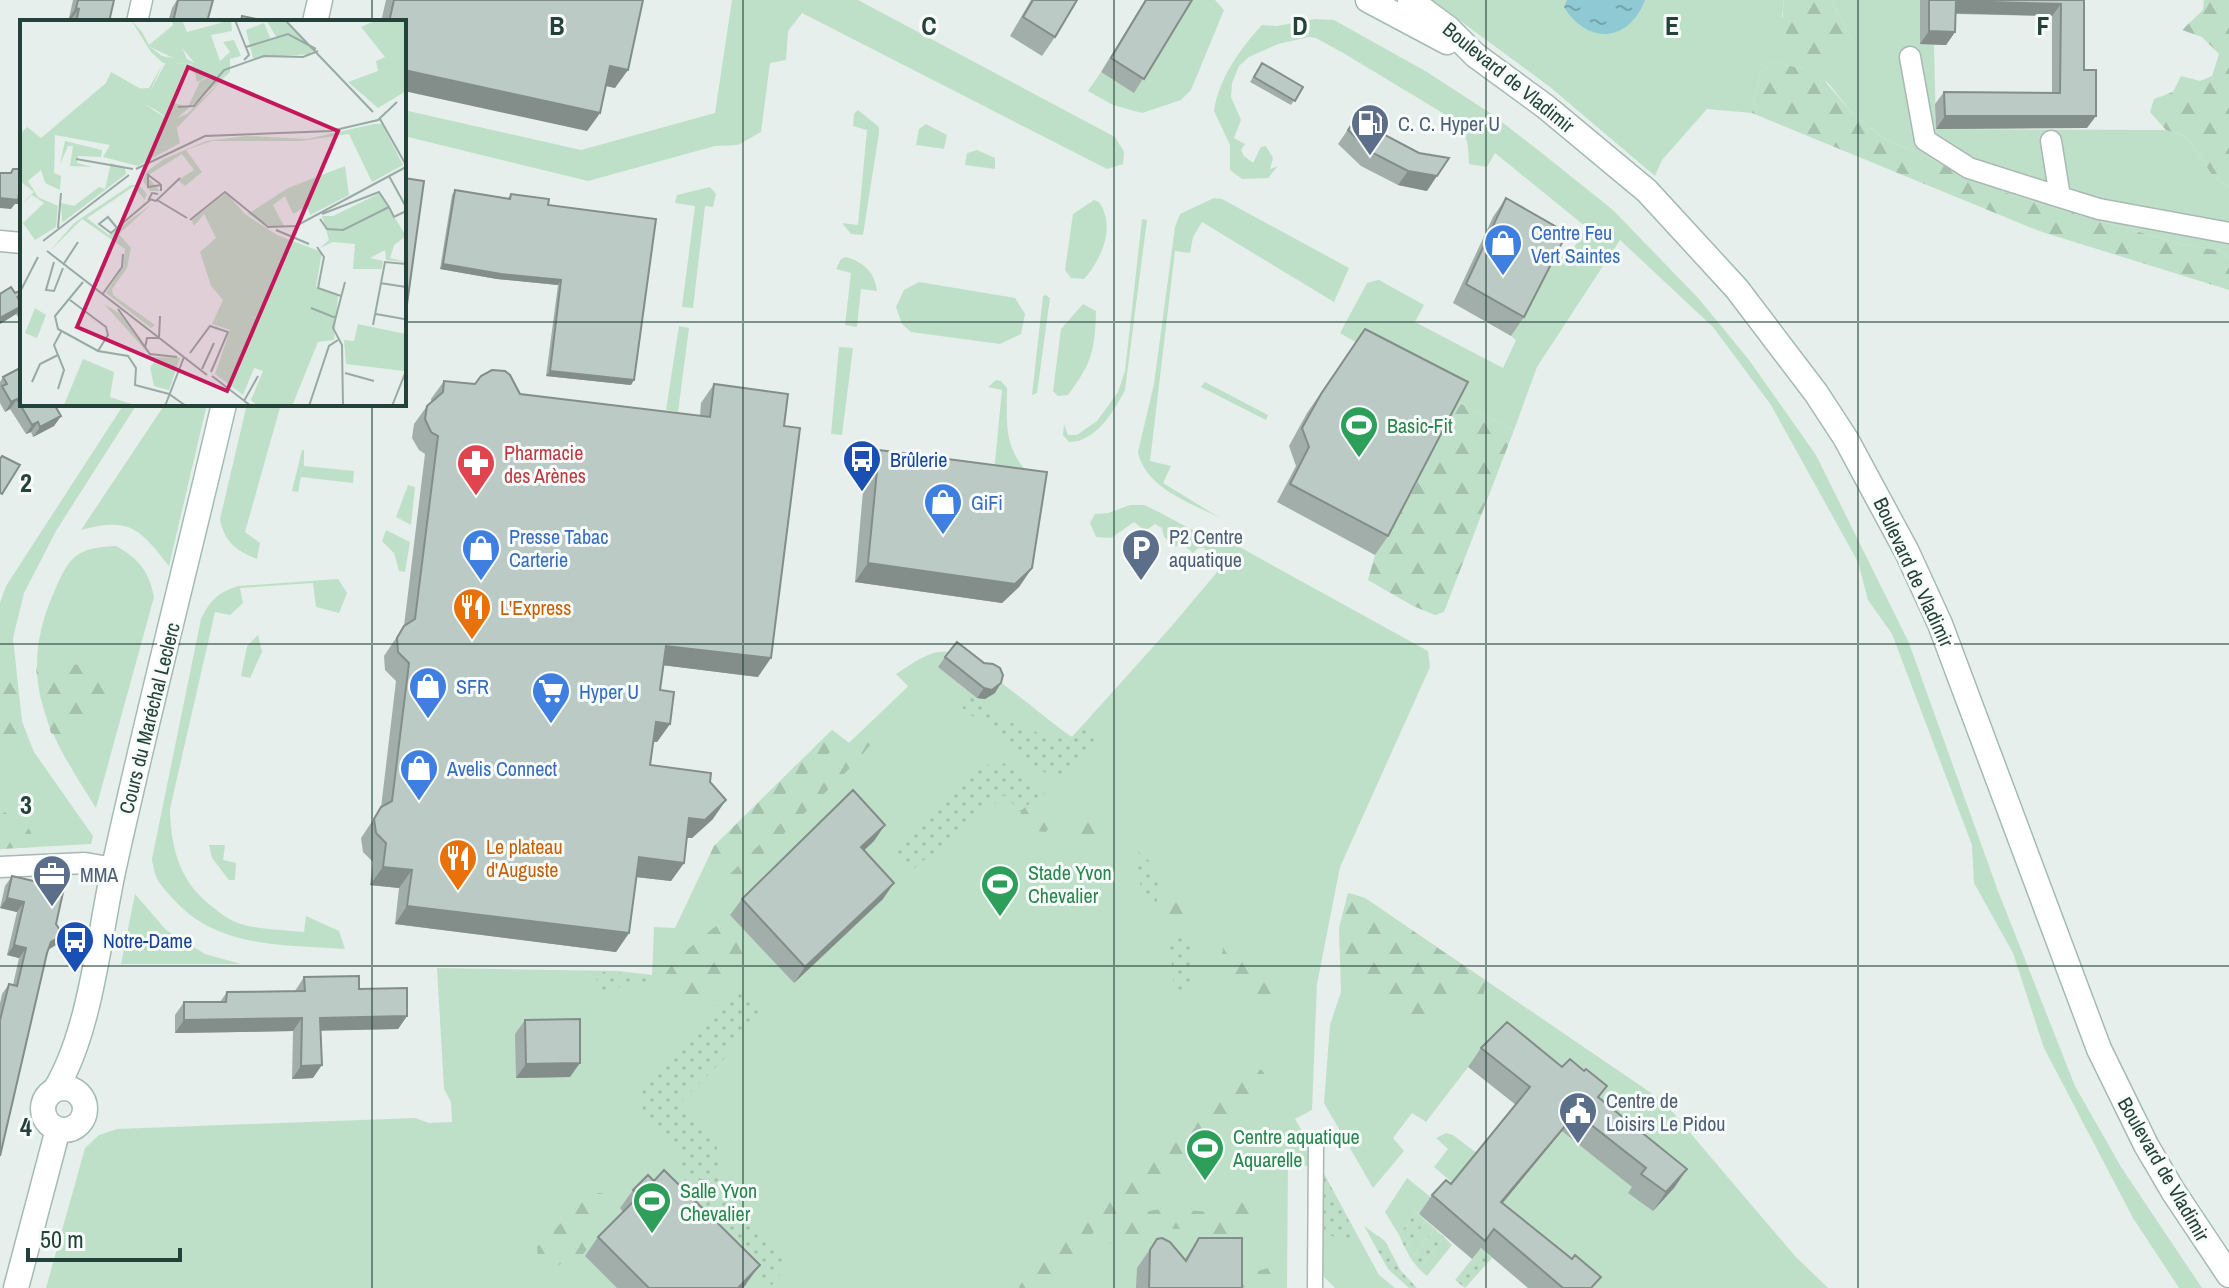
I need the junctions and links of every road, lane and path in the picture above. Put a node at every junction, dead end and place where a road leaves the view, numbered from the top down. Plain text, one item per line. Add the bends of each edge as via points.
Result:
1 (142, 0) edge
2 (320, 0) edge
3 (1368, 0) edge
4 (1410, 0) edge
5 (137, 20) edge
6 (315, 20) edge
7 (1475, 55) junction
8 (1910, 57) dead end
9 (2051, 141) dead end
10 (2060, 197) junction
11 (2229, 233) edge
12 (0, 241) edge
13 (20, 243) edge
14 (224, 406) edge
15 (0, 867) edge
16 (114, 868) junction
17 (79, 1034) junction
18 (55, 1090) junction
19 (81, 1096) junction
20 (58, 1129) junction
21 (1316, 1145) dead end
22 (2229, 1275) edge
23 (16, 1288) edge
24 (1315, 1288) edge

1 - 5 street
2 - 6 main road
3 - 7 main road
4 - 7 main road, Boulevard de Vladimir
7 - 22 main road, Boulevard de Vladimir via 1614,161 1683,228 1780,344 1846,439 1940,624 2105,1063 2166,1179
8 - 10 street via 1925,140 1969,168
9 - 10 street
10 - 11 street
12 - 13 street
14 - 16 main road, Cours du Maréchal Leclerc
15 - 16 street via 85,863
16 - 17 main road, Cours du Maréchal Leclerc
17 - 18 main road, Cours du Maréchal Leclerc
17 - 19 main road, Cours du Maréchal Leclerc
18 - 19 main road via 69,1088
18 - 20 main road via 45,1100 44,1114
19 - 20 main road via 85,1112 80,1123
20 - 23 main road
21 - 24 street

